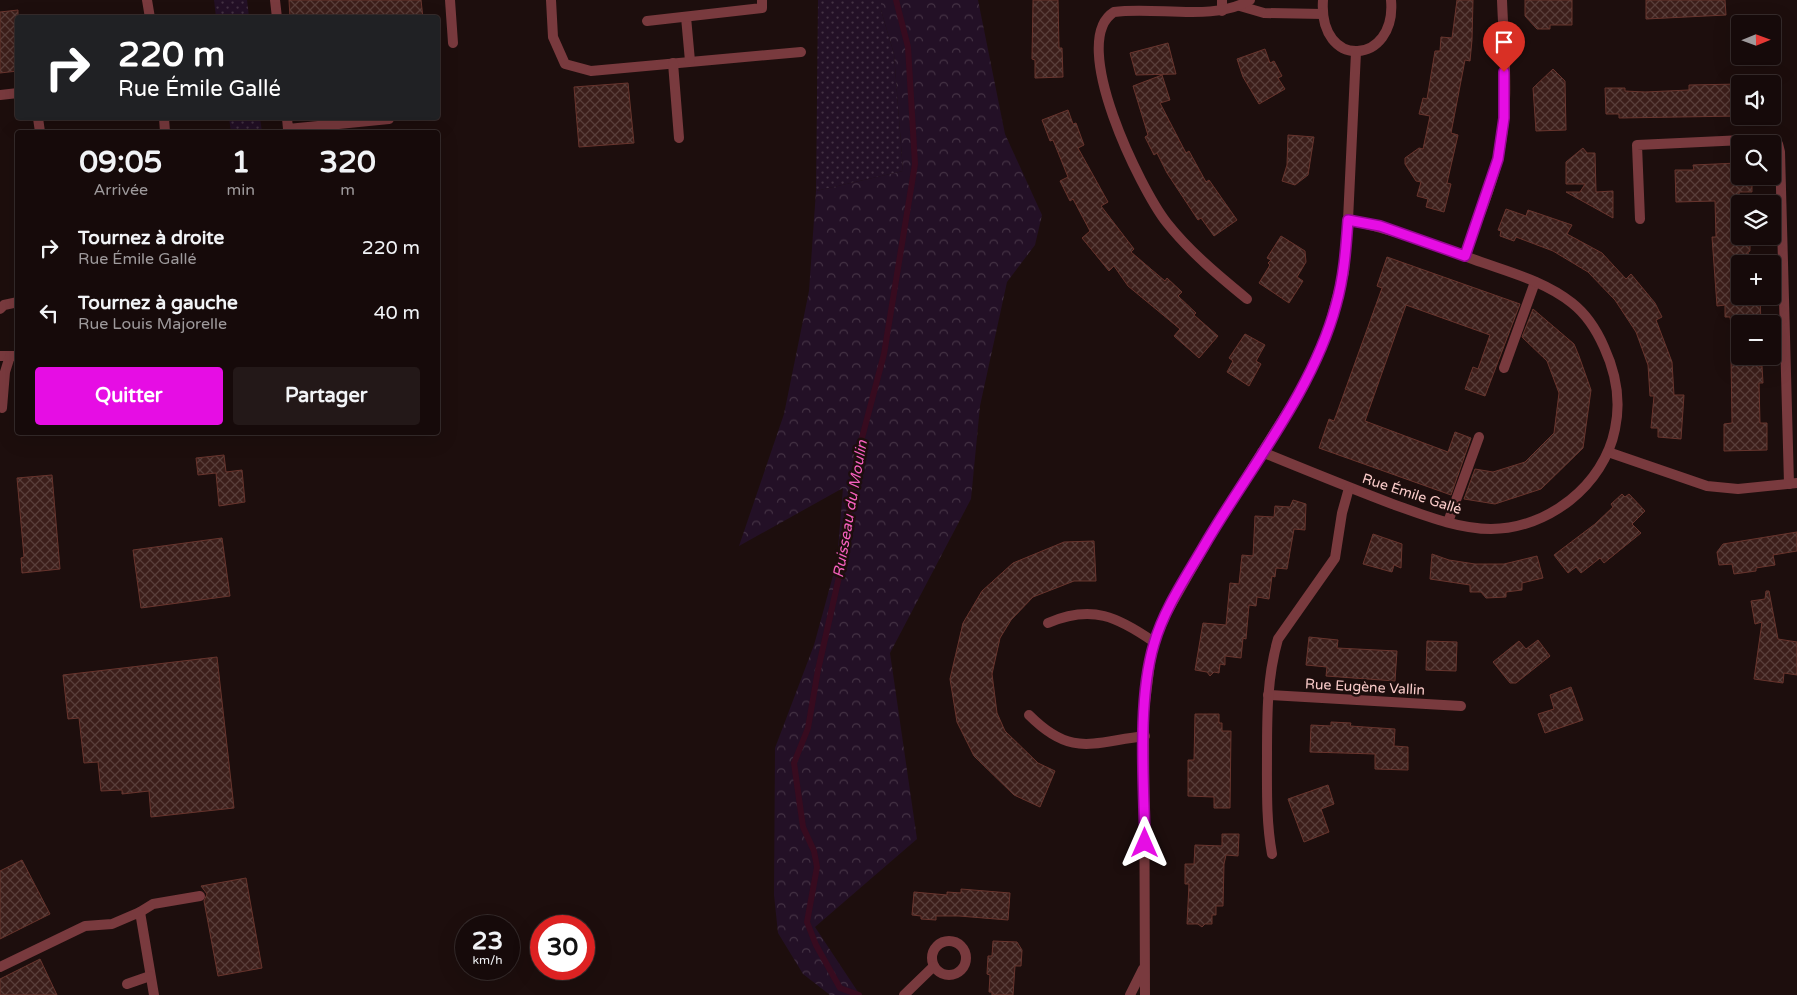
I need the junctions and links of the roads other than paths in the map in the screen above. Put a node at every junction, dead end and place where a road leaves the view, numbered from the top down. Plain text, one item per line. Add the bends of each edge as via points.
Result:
1 (147, 0) edge
2 (276, 0) edge
3 (450, 0) edge
4 (550, 0) edge
5 (762, 0) edge
6 (1250, 0) edge
7 (1323, 0) edge
8 (1391, 0) edge
9 (1502, 0) edge
10 (1222, 5) edge
11 (1240, 6) junction
12 (1322, 14) junction
13 (150, 15) edge
14 (277, 15) edge
15 (686, 16) junction
16 (647, 21) dead end
17 (453, 42) dead end
18 (801, 52) dead end
19 (1356, 52) junction
20 (690, 61) junction
21 (674, 63) junction
22 (15, 93) edge
23 (0, 95) edge
24 (287, 120) edge
25 (379, 120) edge
26 (679, 138) dead end
27 (1640, 219) dead end
28 (1348, 220) junction
29 (1465, 256) junction
30 (1535, 282) junction
31 (1247, 300) dead end
32 (15, 303) edge
33 (0, 310) edge
34 (9, 356) edge
35 (1504, 368) dead end
36 (2, 408) dead end
37 (1479, 437) dead end
38 (1262, 452) junction
39 (1608, 452) junction
40 (1793, 483) edge
41 (1349, 488) junction
42 (1448, 522) junction
43 (1048, 623) dead end
44 (1154, 642) junction
45 (1268, 695) junction
46 (1460, 706) dead end
47 (1029, 715) dead end
48 (1145, 736) junction
49 (1272, 854) dead end
50 (200, 896) dead end
51 (140, 912) junction
52 (934, 966) dead end
53 (1145, 966) junction
54 (0, 967) edge
55 (150, 976) junction
56 (127, 984) dead end
57 (154, 995) edge
58 (904, 995) edge
59 (1130, 995) edge
60 (1145, 995) edge

1 - 13 street
2 - 14 street
3 - 17 street
4 - 21 street via 553,37 565,64 591,71
5 - 15 street via 762,8
6 - 11 street
7 - 12 street
8 - 19 street via 1389,24 1380,40 1370,49
9 - 29 street via 1505,89 1502,140
10 - 11 street
10 - 31 street via 1114,12 1102,24 1098,41 1114,121 1150,200 1185,245
11 - 12 street via 1264,13
12 - 19 street via 1330,37 1340,48
15 - 16 street
15 - 20 street
18 - 20 street
19 - 28 street
20 - 21 street
21 - 26 street
22 - 23 street
24 - 25 street via 288,129
27 - 40 street via 1637,145 1765,139 1778,144
28 - 29 street, Rue Émile Gallé via 1380,226
28 - 38 street via 1344,272 1328,332 1303,387
29 - 30 street, Rue Émile Gallé
30 - 35 street
30 - 39 street, Rue Émile Gallé via 1572,302 1602,342 1612,364 1617,412
32 - 33 street via 4,305
34 - 36 street
37 - 42 street
38 - 41 street, Rue Émile Gallé
38 - 44 street via 1166,612
39 - 40 street via 1722,489
39 - 42 street, Rue Émile Gallé via 1580,491 1568,503 1544,517 1520,526 1491,529
41 - 42 street, Rue Émile Gallé
41 - 45 street via 1335,558 1278,639
43 - 44 street via 1071,614 1090,613 1117,620
44 - 48 street via 1146,686
45 - 46 street, Rue Eugène Vallin
45 - 49 street via 1267,823
47 - 48 street via 1042,728 1077,745
48 - 53 street
50 - 51 street via 153,904
51 - 54 street via 112,924 85,926
51 - 55 street
52 - 58 street
53 - 59 street
53 - 60 street
55 - 56 street
55 - 57 street

